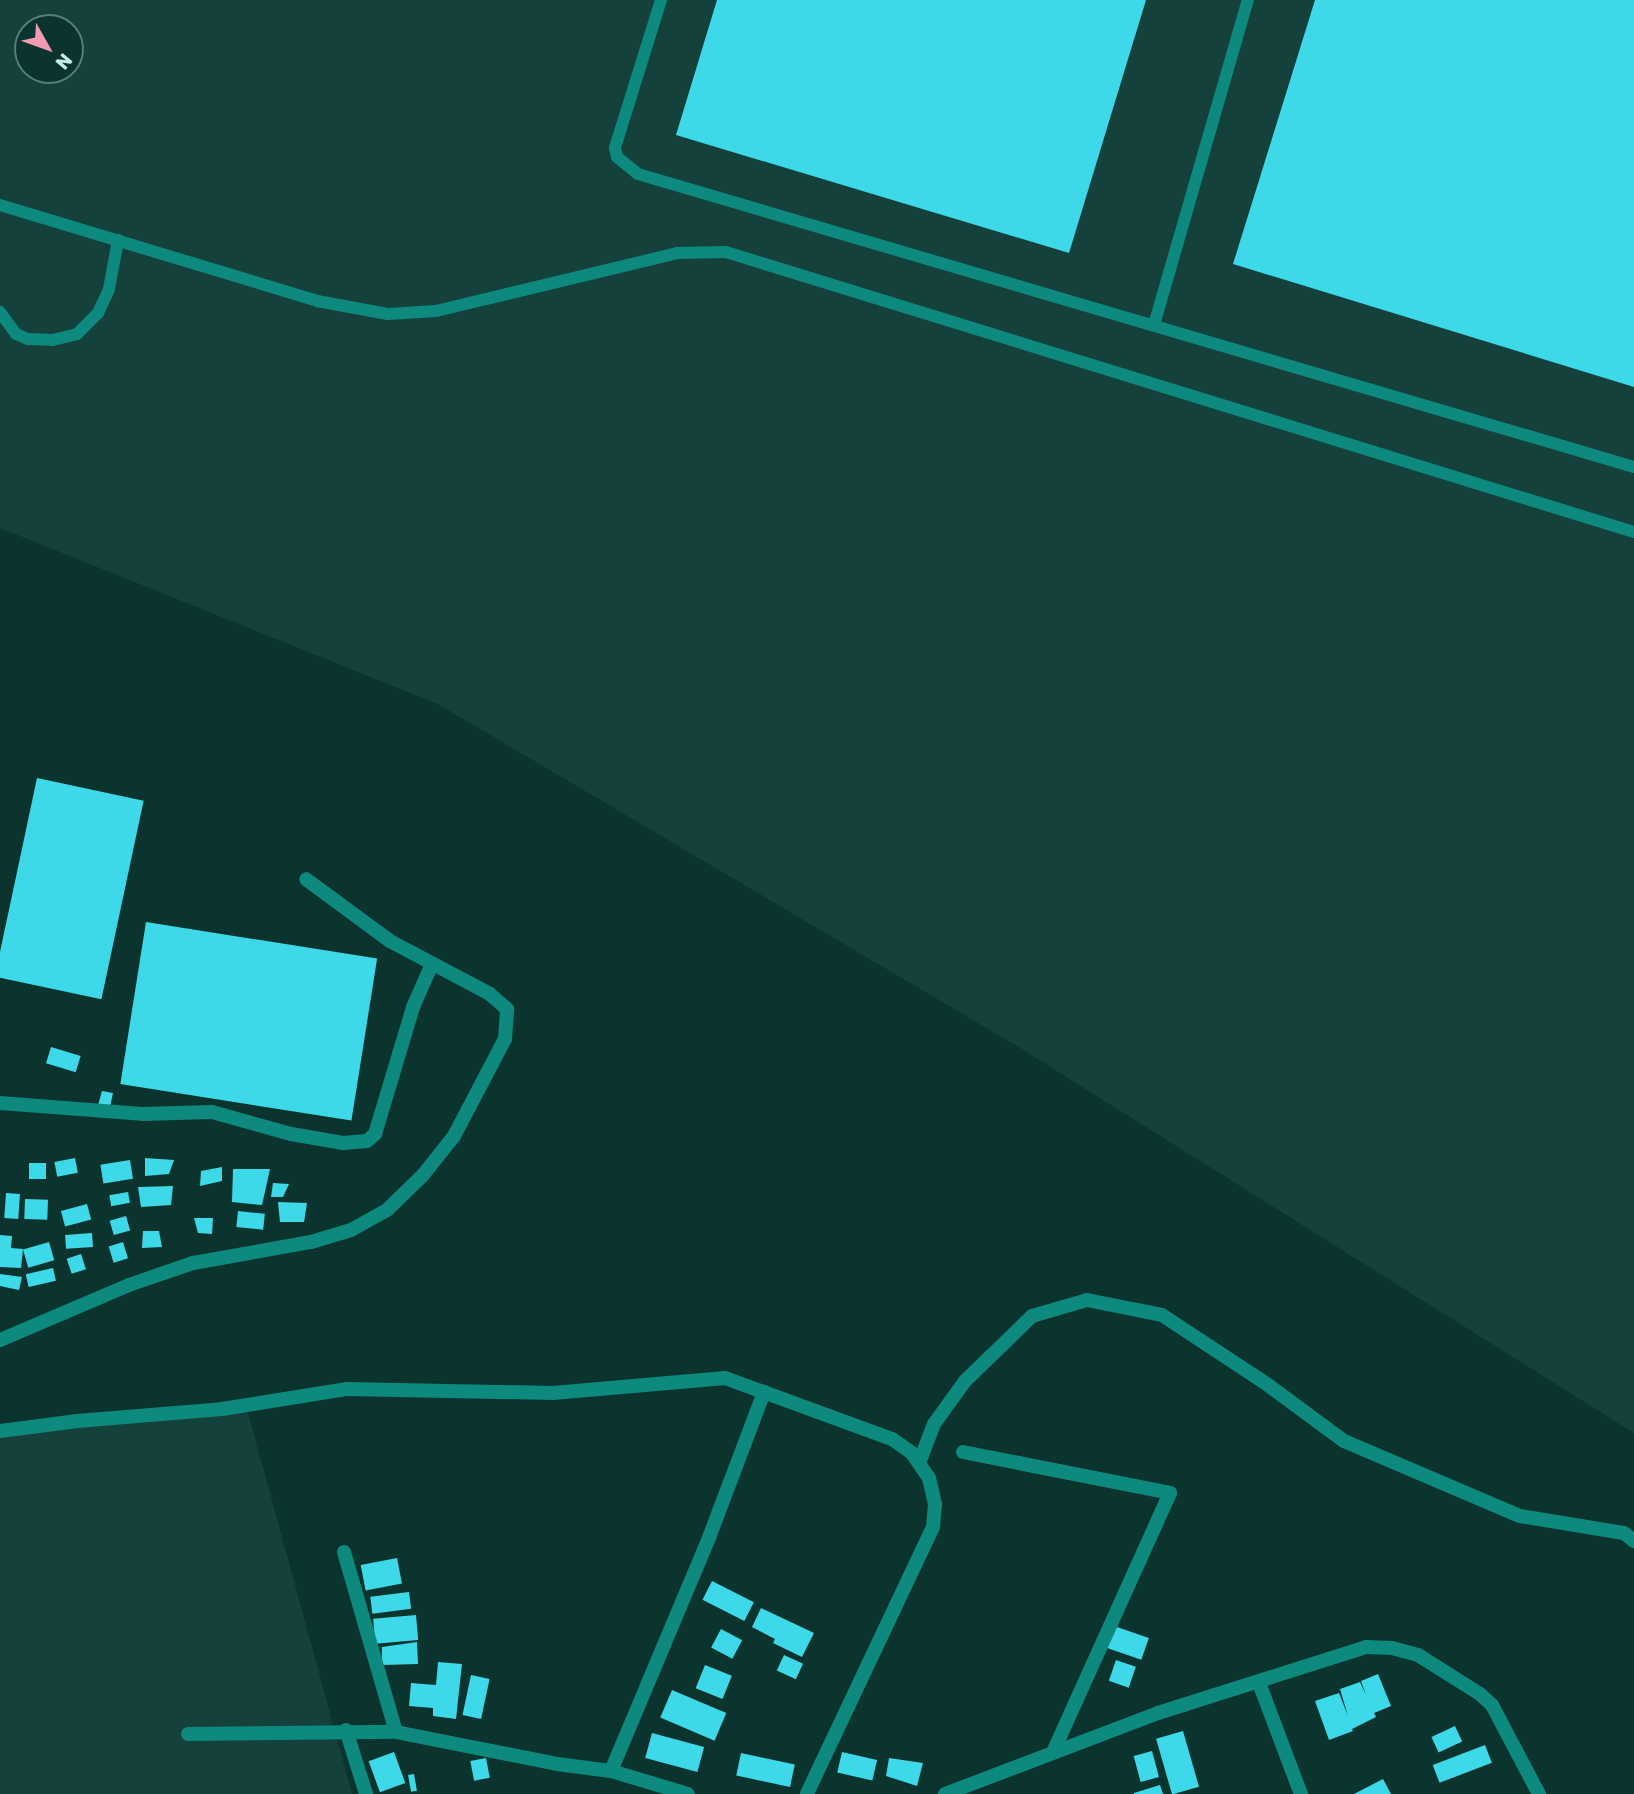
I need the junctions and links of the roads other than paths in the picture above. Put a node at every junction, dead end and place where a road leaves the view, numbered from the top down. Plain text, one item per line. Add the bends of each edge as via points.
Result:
1 (661, 0) edge
2 (1248, 0) edge
3 (0, 205) edge
4 (118, 240) junction
5 (0, 312) edge
6 (1154, 324) junction
7 (1634, 467) edge
8 (1634, 532) edge
9 (306, 879) dead end
10 (432, 964) junction
11 (0, 1102) edge
12 (0, 1340) edge
13 (764, 1392) junction
14 (0, 1431) edge
15 (963, 1451) dead end
16 (919, 1463) junction
17 (1634, 1541) edge
18 (344, 1552) dead end
19 (1259, 1683) junction
20 (346, 1730) junction
21 (396, 1731) junction
22 (188, 1734) dead end
23 (1053, 1752) junction
24 (611, 1771) junction
25 (662, 1791) edge
26 (366, 1794) edge
27 (688, 1794) edge
28 (807, 1794) edge
29 (945, 1794) edge
30 (1301, 1794) edge
31 (1539, 1794) edge

1 - 6 lane via 616,140 617,157 631,170
2 - 6 lane
3 - 4 lane
4 - 5 lane via 109,289 98,313 78,334 28,339 16,334
4 - 8 lane via 317,301 388,314 436,310 677,253 726,252
6 - 7 lane
9 - 10 street via 390,941
10 - 11 street via 413,1007 374,1134 366,1141 343,1143 291,1135 212,1112 142,1114
10 - 12 street via 503,1003 507,1030 454,1136 387,1210 333,1237 193,1263
13 - 14 street via 725,1378 553,1393 347,1390 222,1409
13 - 16 street via 892,1439
13 - 24 street
15 - 23 street via 1170,1493
16 - 17 street via 934,1424 965,1381 1032,1316 1087,1300 1162,1315 1344,1441 1520,1516 1624,1533
16 - 28 street via 929,1478 935,1504 933,1527
18 - 21 street
19 - 23 street via 1158,1713
19 - 30 street
19 - 31 street via 1366,1647 1418,1655 1455,1675 1492,1705
20 - 21 street
20 - 22 street
20 - 26 street
21 - 24 street
23 - 29 street
24 - 25 street
25 - 27 street

